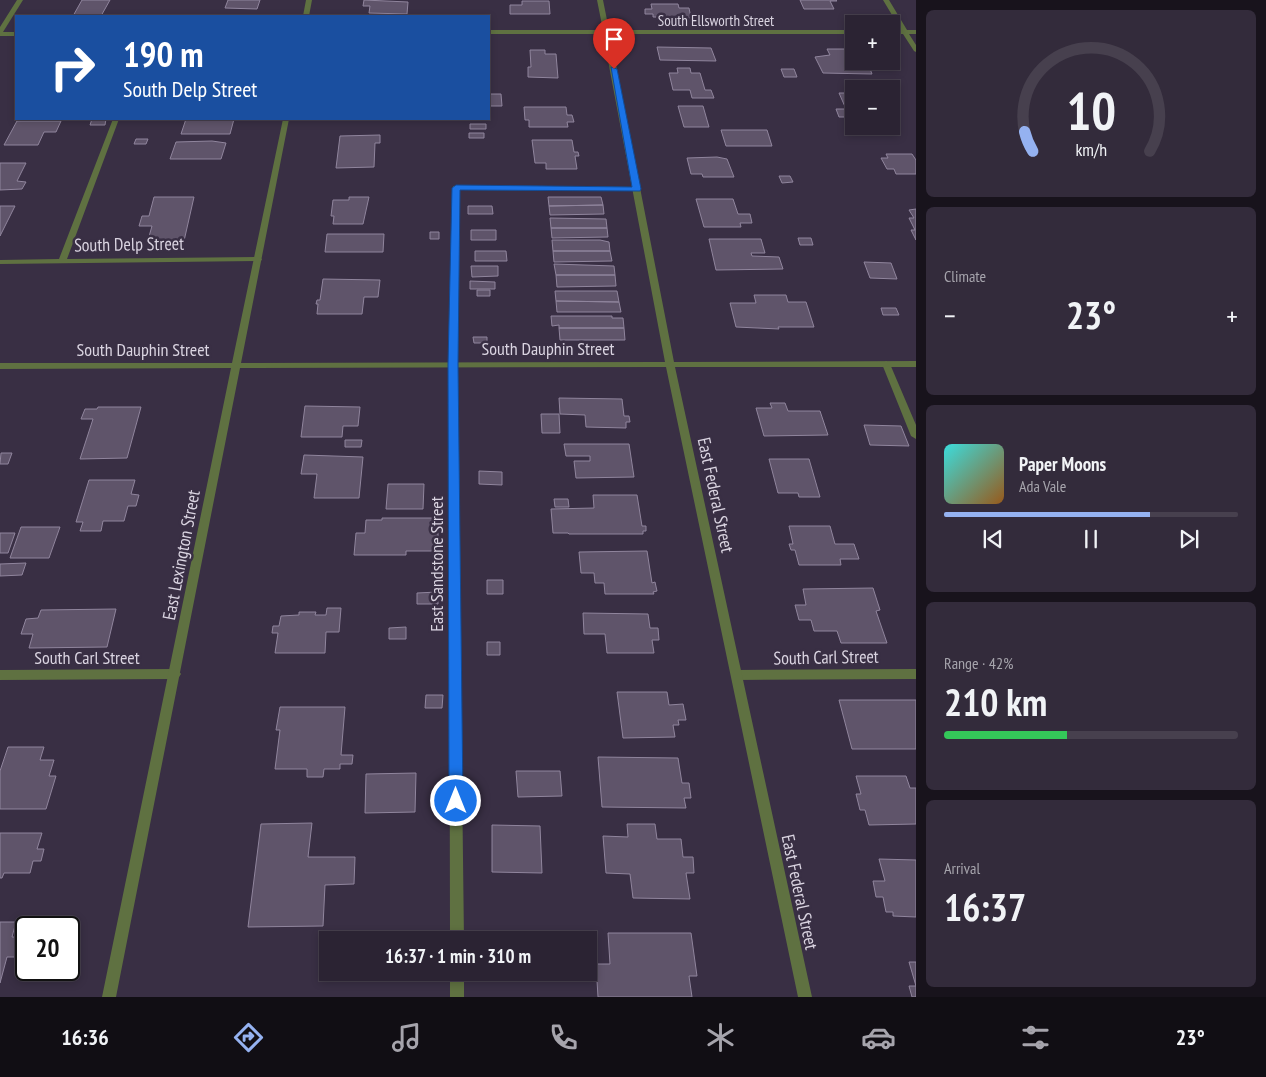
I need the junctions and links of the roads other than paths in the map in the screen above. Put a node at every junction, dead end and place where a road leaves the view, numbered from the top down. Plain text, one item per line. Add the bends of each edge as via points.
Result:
1 (20, 0) edge
2 (309, 0) edge
3 (600, 0) edge
4 (886, 0) edge
5 (306, 15) edge
6 (490, 32) edge
7 (606, 32) junction
8 (845, 32) edge
9 (900, 32) edge
10 (906, 32) junction
11 (916, 32) edge
12 (0, 33) edge
13 (15, 34) edge
14 (916, 50) edge
15 (116, 120) edge
16 (286, 120) edge
17 (637, 189) junction
18 (258, 258) junction
19 (62, 261) junction
20 (0, 262) edge
21 (236, 364) junction
22 (453, 364) junction
23 (670, 364) junction
24 (886, 364) junction
25 (916, 364) edge
26 (0, 366) edge
27 (916, 436) edge
28 (175, 674) junction
29 (916, 674) edge
30 (0, 675) edge
31 (737, 675) junction
32 (457, 931) edge
33 (457, 981) edge
34 (109, 997) edge
35 (457, 997) edge
36 (805, 997) edge

1 - 12 street
2 - 5 street
3 - 7 street, East Federal Street
4 - 10 street
6 - 7 street, South Ellsworth Street
7 - 8 street, South Ellsworth Street
7 - 17 street, East Federal Street
9 - 10 street
10 - 11 street
10 - 14 street
12 - 13 street
15 - 19 street
16 - 18 street, East Lexington Street
17 - 22 street, East Sandstone Street via 456,188
17 - 23 street, East Federal Street
18 - 19 street, South Delp Street
18 - 21 street, East Lexington Street
19 - 20 street, South Delp Street
21 - 22 street, South Dauphin Street
21 - 26 street, South Dauphin Street
21 - 28 street, East Lexington Street
22 - 23 street, South Dauphin Street
22 - 32 street, East Sandstone Street
23 - 24 street, South Dauphin Street
23 - 31 street, East Federal Street
24 - 25 street, South Dauphin Street
24 - 27 street
28 - 30 street, South Carl Street
28 - 34 street, East Lexington Street
29 - 31 street, South Carl Street
31 - 36 street, East Federal Street
33 - 35 street

